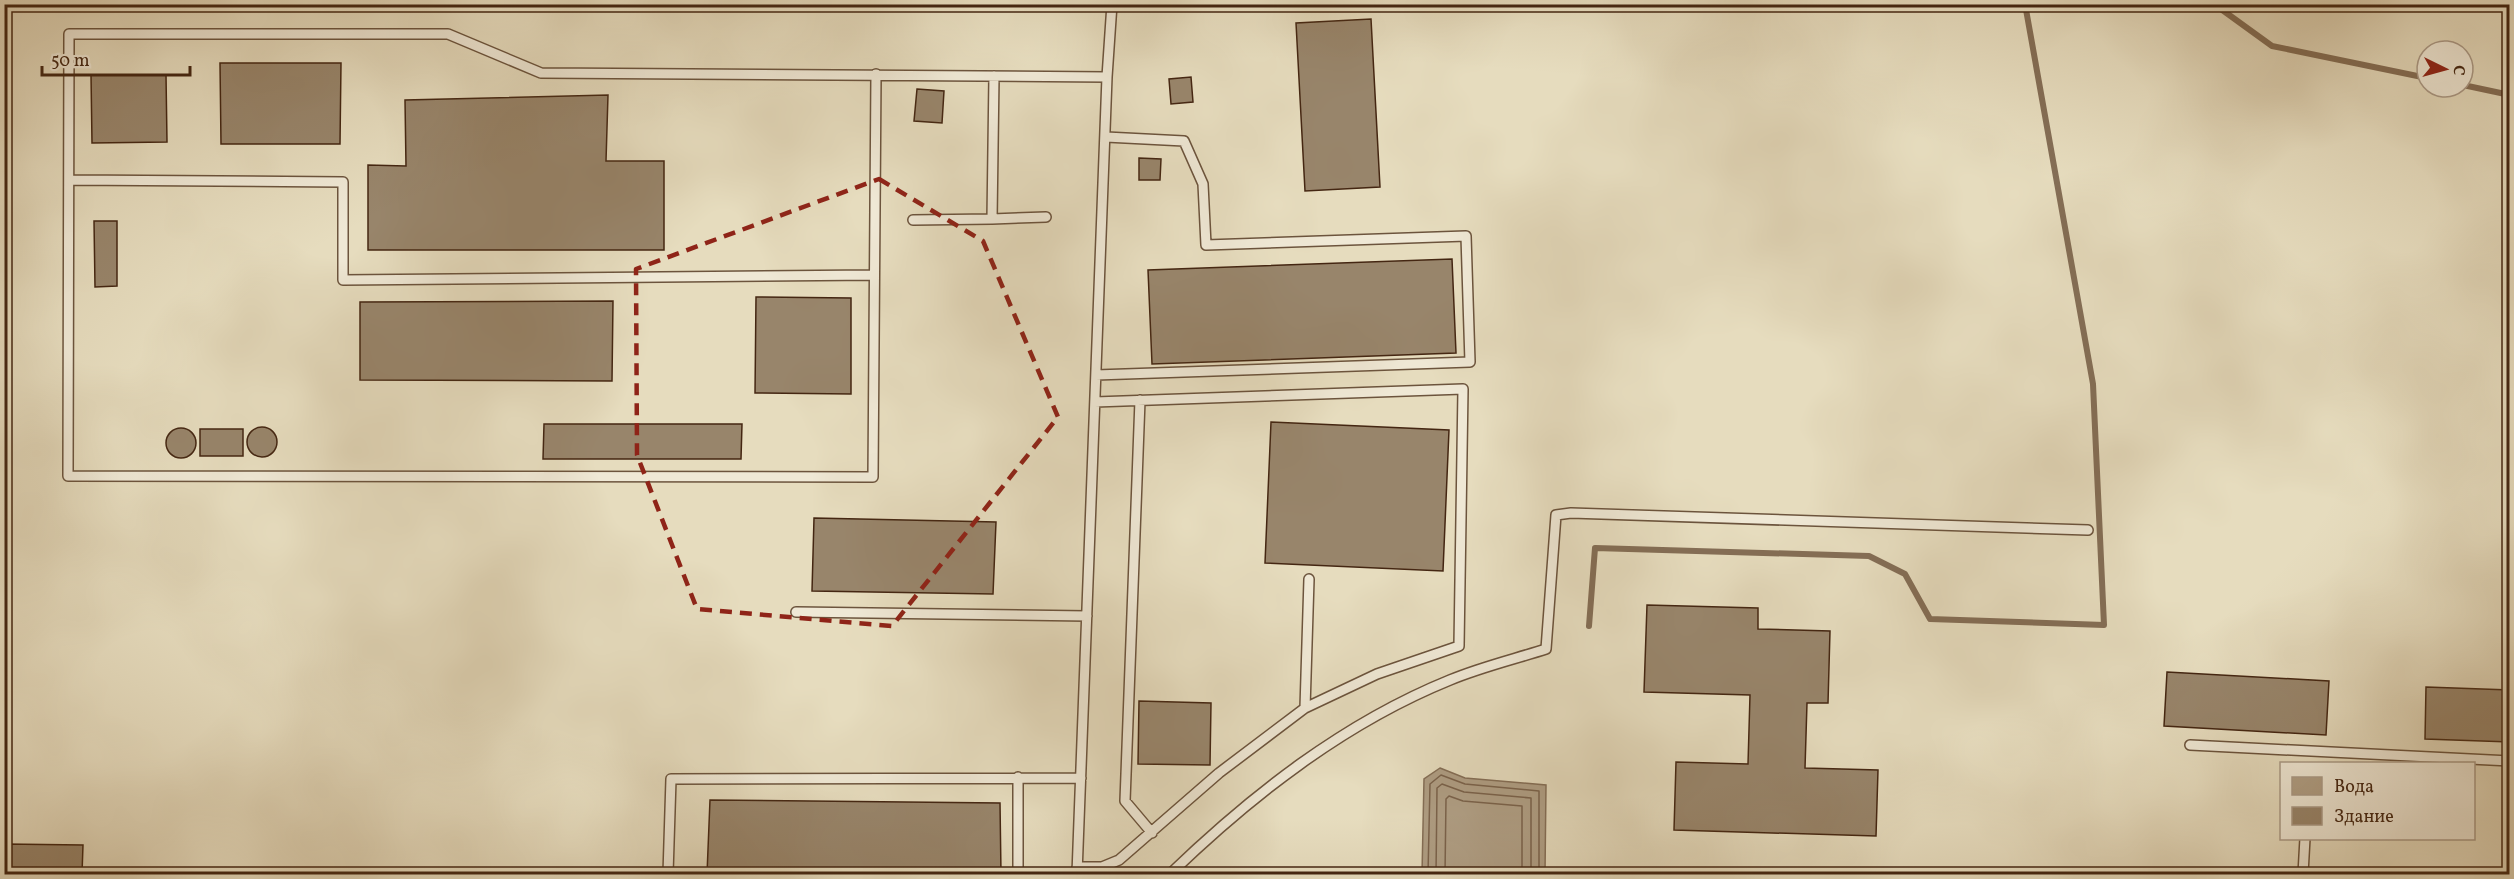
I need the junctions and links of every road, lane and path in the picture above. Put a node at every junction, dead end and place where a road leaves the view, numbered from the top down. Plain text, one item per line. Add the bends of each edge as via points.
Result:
1 (1112, 4) edge
2 (876, 74) junction
3 (994, 76) junction
4 (1107, 77) junction
5 (1106, 136) junction
6 (69, 180) junction
7 (1046, 217) dead end
8 (992, 219) junction
9 (913, 220) dead end
10 (874, 275) junction
11 (1096, 375) junction
12 (1140, 400) junction
13 (1095, 402) junction
14 (2088, 530) dead end
15 (1309, 579) dead end
16 (796, 612) dead end
17 (1087, 616) junction
18 (1305, 708) junction
19 (2190, 745) dead end
20 (2310, 752) junction
21 (2310, 762) edge
22 (2510, 762) edge
23 (1018, 777) junction
24 (1081, 778) junction
25 (1152, 833) junction
26 (2305, 840) edge
27 (1077, 871) edge
28 (668, 874) edge
29 (1018, 874) edge
30 (1170, 874) edge
31 (2303, 874) edge

1 - 4 lane
2 - 3 lane
2 - 6 lane via 541,73 448,34 69,34
2 - 10 lane
3 - 4 lane
3 - 8 lane
4 - 5 lane
5 - 11 lane
5 - 11 lane via 1184,141 1203,184 1206,245 1466,236 1470,362
6 - 10 lane via 343,182 343,279
6 - 10 lane via 68,476 873,477
7 - 8 lane
8 - 9 lane
11 - 13 lane
12 - 13 lane
12 - 18 lane via 1463,389 1459,646 1377,675
12 - 25 lane via 1125,801
13 - 17 lane
14 - 30 lane via 1556,515 1546,649 1451,679 1389,708 1327,744 1258,797
15 - 18 lane
16 - 17 lane
17 - 24 lane
18 - 25 lane via 1219,773
19 - 20 lane
20 - 21 lane
20 - 22 lane
23 - 24 lane
23 - 28 lane via 671,779
23 - 29 lane
24 - 27 lane
25 - 27 lane via 1119,860
26 - 31 lane

